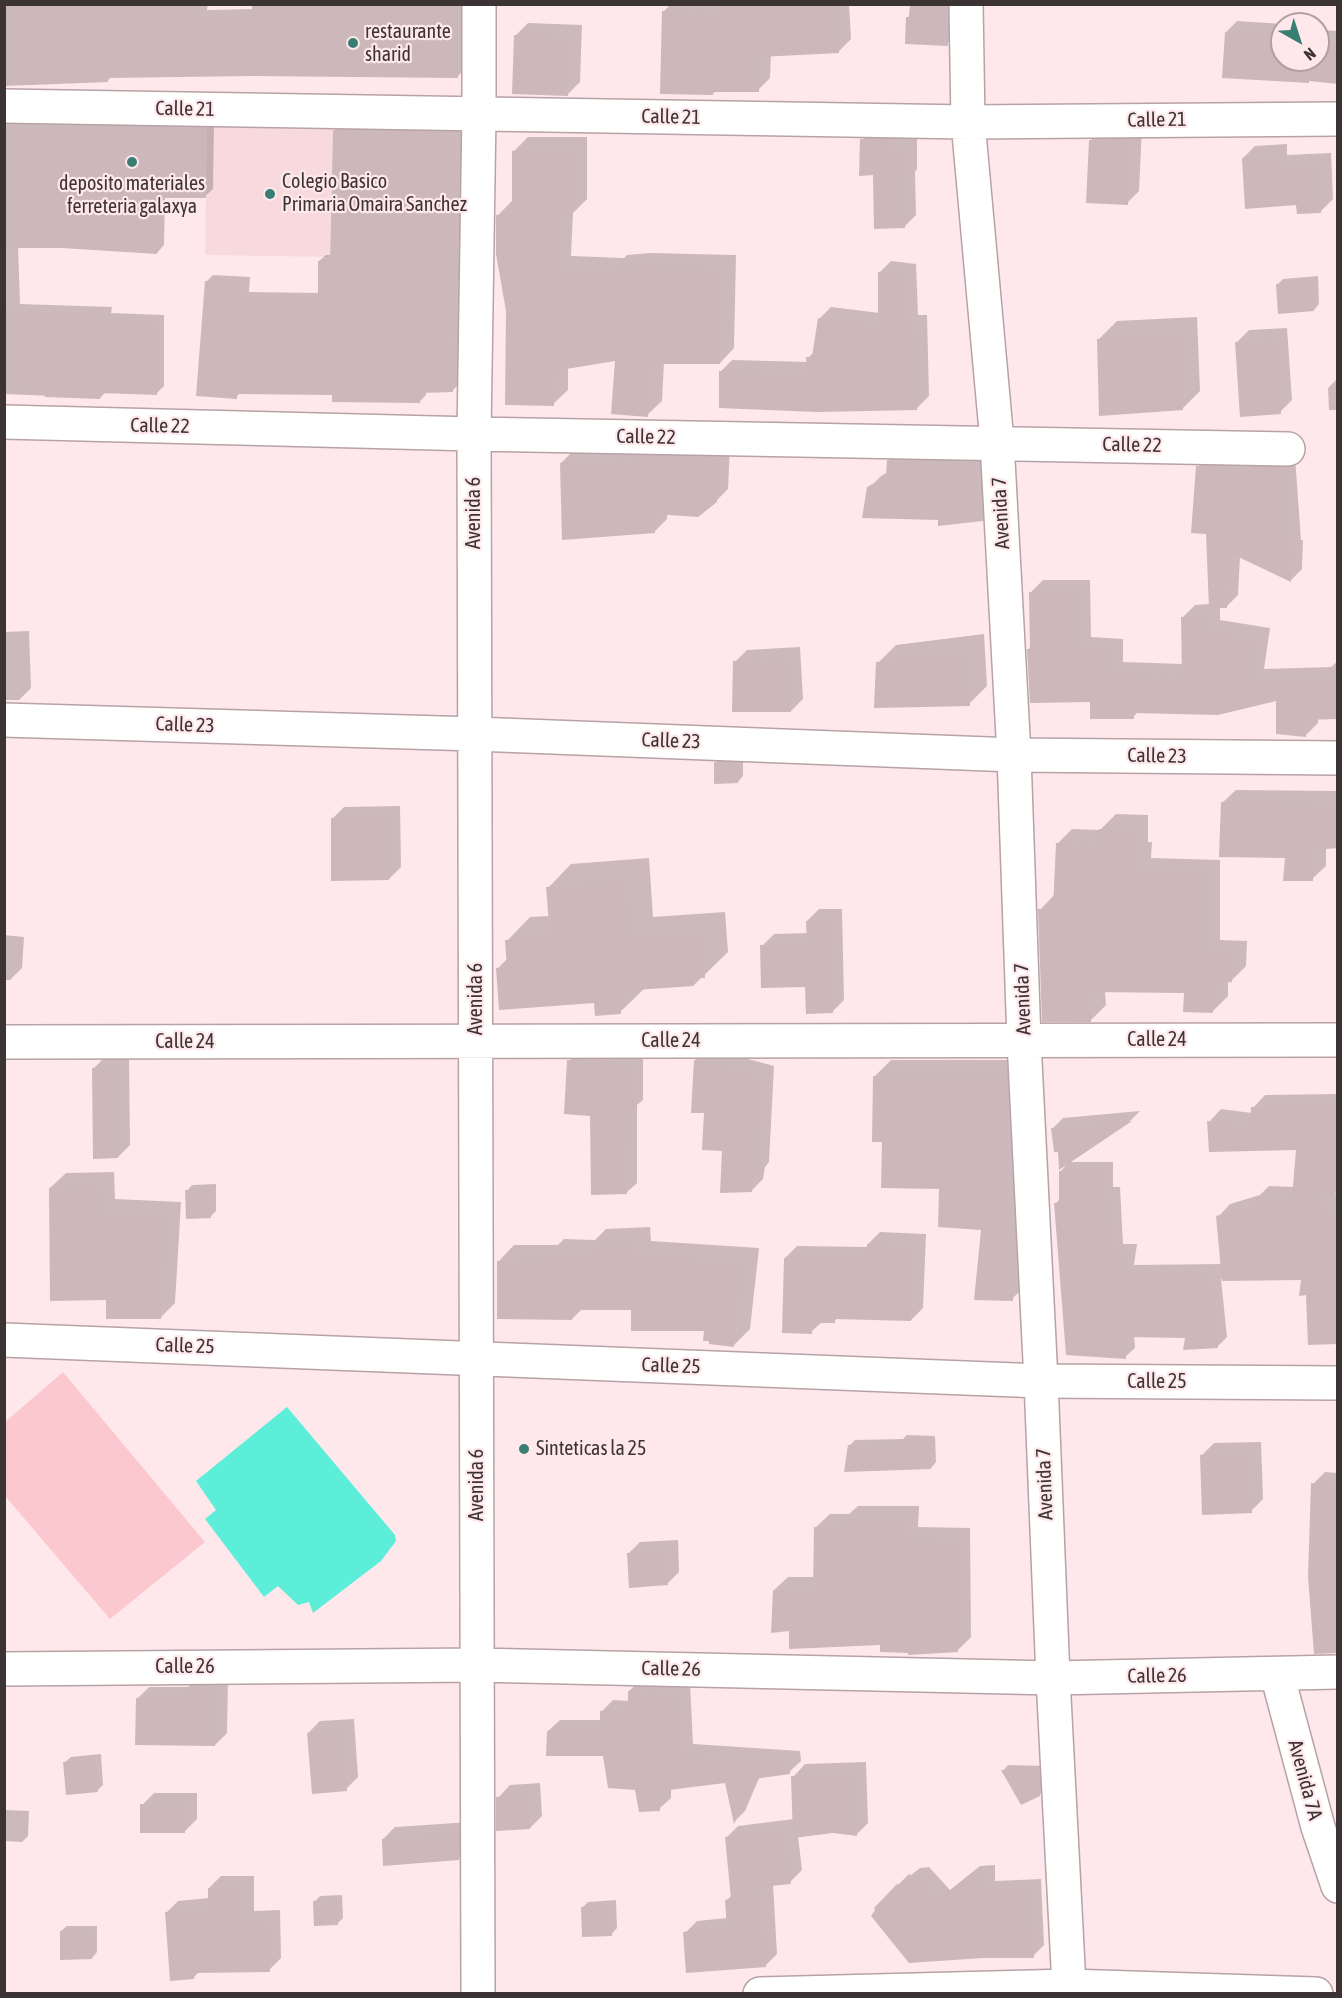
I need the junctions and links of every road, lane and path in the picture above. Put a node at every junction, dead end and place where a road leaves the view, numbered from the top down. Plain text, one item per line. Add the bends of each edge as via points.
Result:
1 (479, 4) edge
2 (966, 4) edge
3 (4, 106) edge
4 (479, 113) junction
5 (1338, 118) edge
6 (968, 122) junction
7 (4, 422) edge
8 (474, 434) junction
9 (997, 442) junction
10 (1288, 449) dead end
11 (4, 720) edge
12 (475, 734) junction
13 (1014, 755) junction
14 (1338, 758) edge
15 (1338, 1040) edge
16 (476, 1041) junction
17 (1024, 1041) junction
18 (4, 1042) edge
19 (4, 1340) edge
20 (476, 1358) junction
21 (1041, 1381) junction
22 (1338, 1383) edge
23 (477, 1665) junction
24 (4, 1669) edge
25 (1338, 1672) edge
26 (1277, 1674) junction
27 (1053, 1678) junction
28 (1338, 1886) edge
29 (1070, 1990) edge
30 (478, 1994) edge
31 (760, 1994) edge
32 (1316, 1994) edge

1 - 4 street, Avenida 6
2 - 6 street, Avenida 7
3 - 4 street, Calle 21
4 - 6 street, Calle 21
4 - 8 street, Avenida 6
5 - 6 street, Calle 21
6 - 9 street, Avenida 7
7 - 8 street, Calle 22
8 - 9 street, Calle 22
8 - 12 street, Avenida 6
9 - 10 street, Calle 22
9 - 13 street, Avenida 7
11 - 12 street, Calle 23
12 - 13 street, Calle 23
12 - 16 street, Avenida 6
13 - 14 street, Calle 23
13 - 17 street, Avenida 7
15 - 17 street, Calle 24
16 - 17 street, Calle 24
16 - 18 street, Calle 24
16 - 20 street, Avenida 6
17 - 21 street, Avenida 7
19 - 20 street, Calle 25
20 - 21 street, Calle 25
20 - 23 street, Avenida 6
21 - 22 street, Calle 25
21 - 27 street, Avenida 7
23 - 24 street, Calle 26
23 - 27 street, Calle 26
23 - 30 street, Avenida 6
25 - 26 street, Calle 26
26 - 27 street, Calle 26
26 - 28 street, Avenida 7A
27 - 29 street, Avenida 7
29 - 31 street
29 - 32 street

